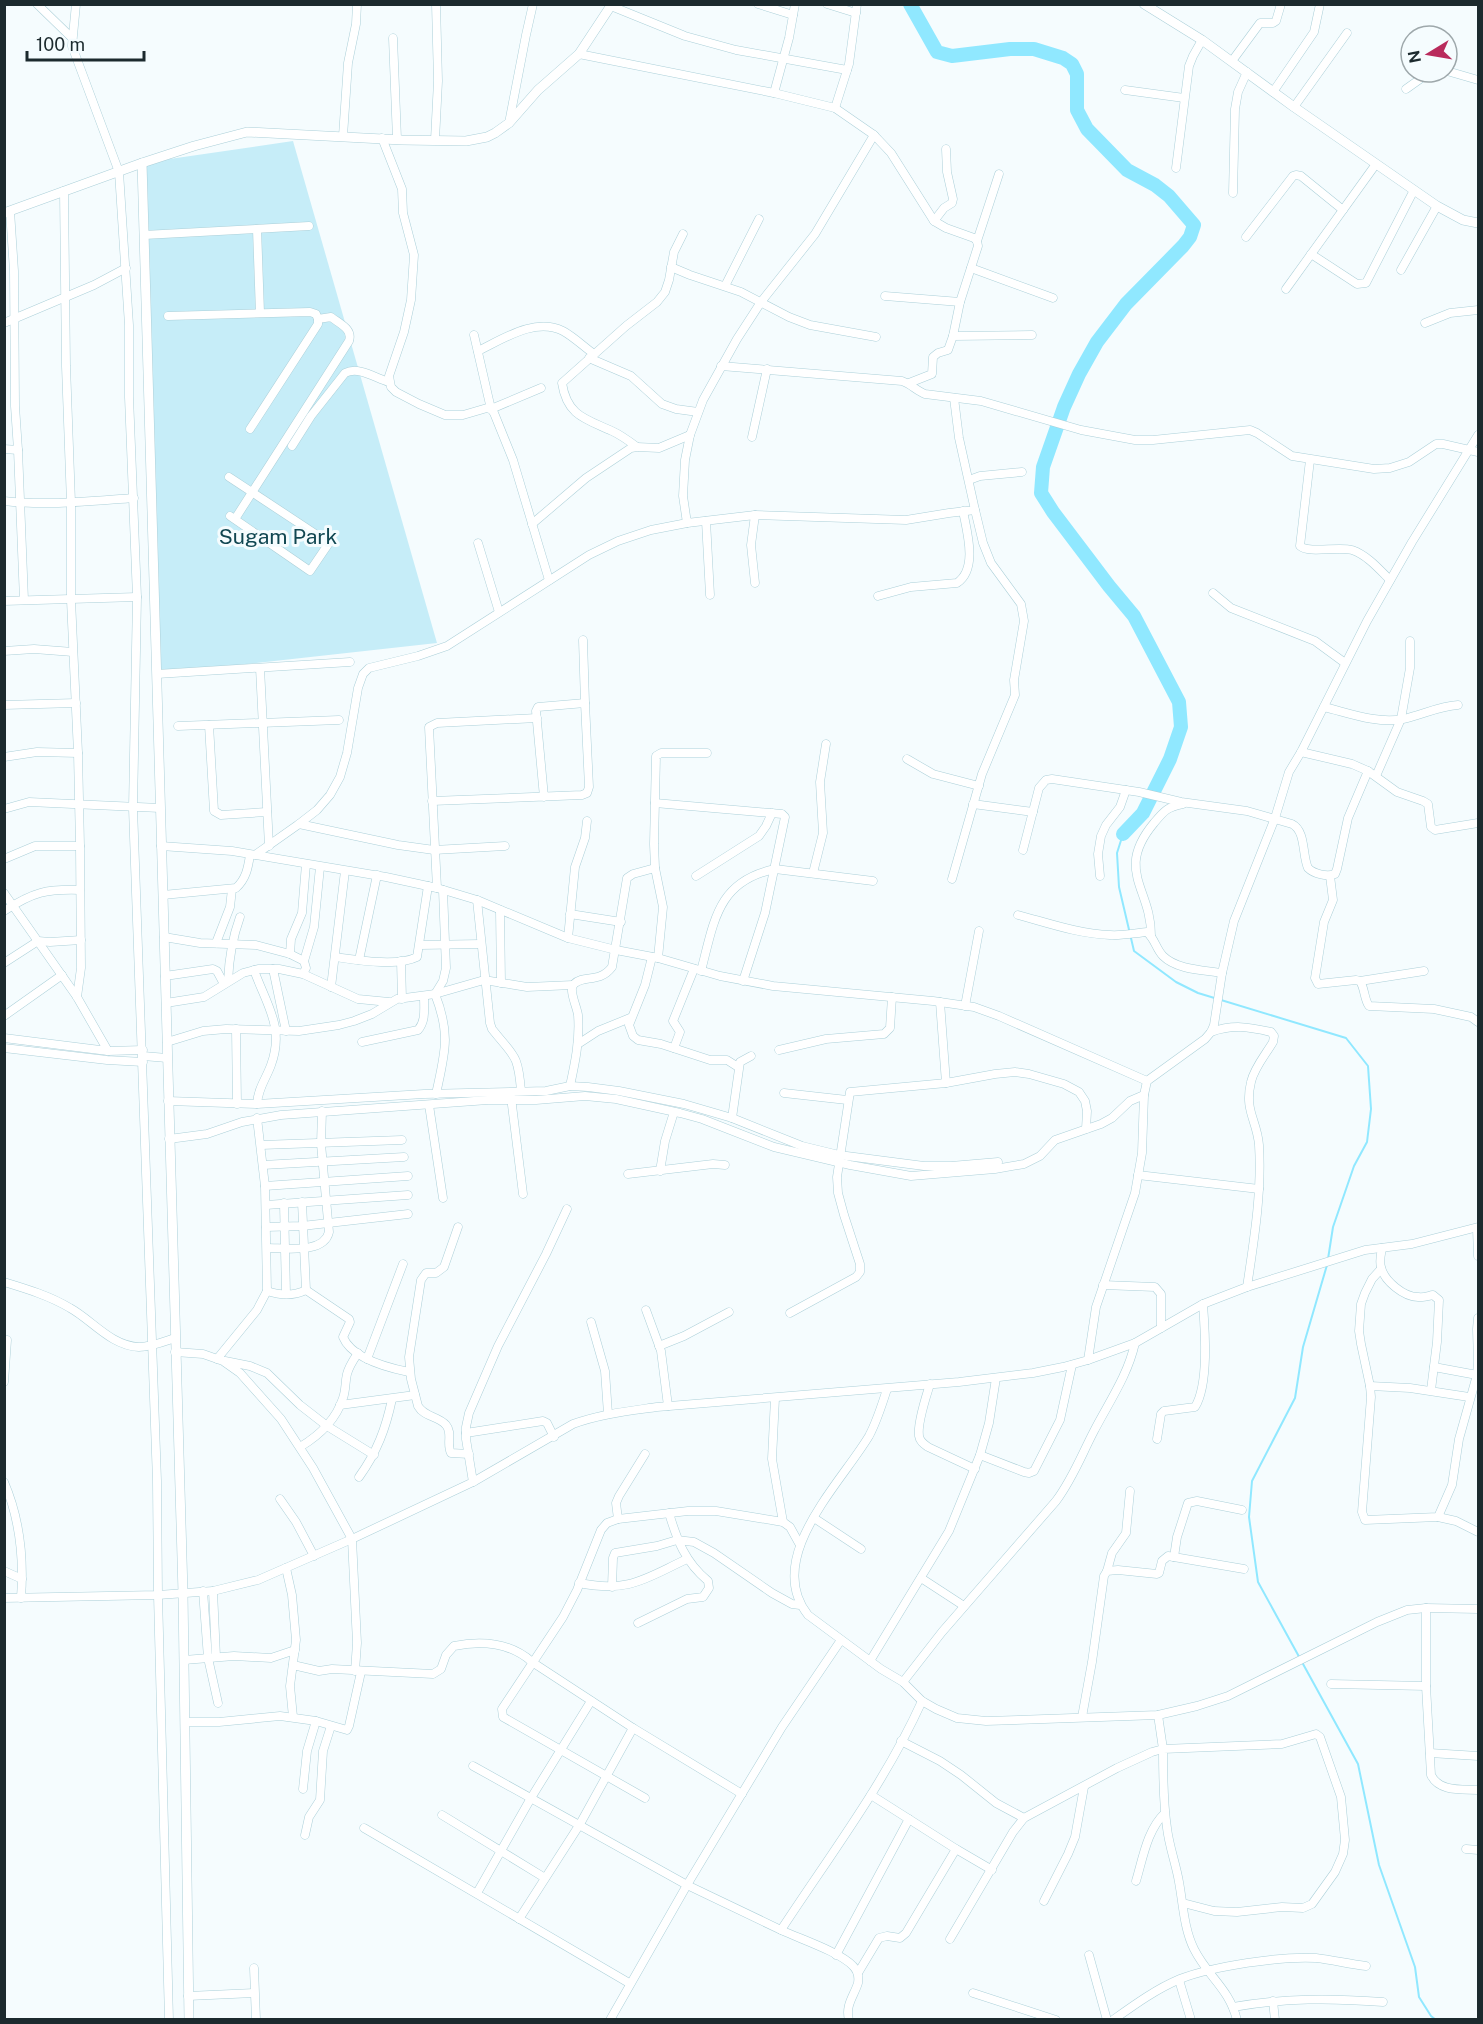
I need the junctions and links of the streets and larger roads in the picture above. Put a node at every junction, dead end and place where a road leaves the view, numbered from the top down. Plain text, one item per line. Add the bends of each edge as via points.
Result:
1 (37, 4) edge
2 (76, 4) edge
3 (357, 4) edge
4 (436, 4) edge
5 (533, 4) edge
6 (758, 4) edge
7 (795, 4) edge
8 (827, 4) edge
9 (1144, 4) edge
10 (1281, 4) edge
11 (1320, 4) edge
12 (611, 5) edge
13 (856, 9) edge
14 (793, 15) junction
15 (1347, 33) dead end
16 (72, 38) junction
17 (393, 38) dead end
18 (1202, 40) junction
19 (579, 54) junction
20 (783, 58) junction
21 (1232, 61) junction
22 (847, 70) junction
23 (1247, 72) junction
24 (1459, 74) edge
25 (1479, 80) edge
26 (1413, 84) edge
27 (1406, 89) dead end
28 (1125, 90) dead end
29 (1273, 92) junction
30 (774, 93) junction
31 (1184, 98) junction
32 (1294, 107) junction
33 (835, 108) junction
34 (509, 123) junction
35 (874, 135) junction
36 (343, 136) junction
37 (382, 138) junction
38 (397, 139) junction
39 (435, 140) junction
40 (946, 149) dead end
41 (142, 163) junction
42 (1376, 164) junction
43 (1176, 168) dead end
44 (119, 172) junction
45 (999, 174) dead end
46 (1414, 190) junction
47 (64, 191) junction
48 (1233, 193) dead end
49 (1437, 206) junction
50 (1343, 210) junction
51 (7, 212) edge
52 (759, 219) dead end
53 (933, 221) junction
54 (1479, 223) edge
55 (309, 226) dead end
56 (257, 229) junction
57 (683, 234) dead end
58 (144, 235) junction
59 (1246, 237) dead end
60 (977, 241) junction
61 (1311, 254) junction
62 (671, 267) junction
63 (126, 268) junction
64 (971, 268) junction
65 (1401, 270) dead end
66 (725, 286) junction
67 (1286, 289) dead end
68 (885, 296) dead end
69 (66, 297) junction
70 (1053, 298) dead end
71 (761, 302) junction
72 (960, 302) junction
73 (1479, 310) edge
74 (260, 313) junction
75 (168, 315) dead end
76 (14, 319) junction
77 (318, 319) junction
78 (4, 323) edge
79 (1425, 323) dead end
80 (474, 335) dead end
81 (1032, 335) dead end
82 (953, 336) junction
83 (876, 337) dead end
84 (478, 351) junction
85 (592, 356) junction
86 (721, 366) junction
87 (767, 369) junction
88 (389, 382) junction
89 (909, 383) junction
90 (541, 388) dead end
91 (954, 398) junction
92 (4, 399) edge
93 (15, 406) junction
94 (491, 409) junction
95 (698, 412) junction
96 (250, 429) dead end
97 (690, 435) junction
98 (1479, 435) edge
99 (752, 436) dead end
100 (292, 446) dead end
101 (637, 447) junction
102 (4, 449) edge
103 (1469, 449) junction
104 (18, 450) junction
105 (1479, 452) edge
106 (1310, 460) junction
107 (1022, 471) dead end
108 (229, 477) dead end
109 (969, 480) junction
110 (252, 492) junction
111 (134, 498) junction
112 (4, 501) edge
113 (20, 503) junction
114 (71, 503) junction
115 (975, 510) junction
116 (963, 511) junction
117 (755, 515) junction
118 (706, 521) junction
119 (687, 523) junction
120 (532, 524) junction
121 (478, 543) dead end
122 (549, 580) junction
123 (1390, 580) junction
124 (755, 583) dead end
125 (1213, 593) dead end
126 (710, 595) dead end
127 (878, 596) dead end
128 (136, 597) junction
129 (24, 600) junction
130 (71, 600) junction
131 (4, 601) edge
132 (499, 612) junction
133 (583, 640) dead end
134 (1410, 641) dead end
135 (4, 651) edge
136 (74, 652) junction
137 (350, 662) dead end
138 (1345, 663) junction
139 (260, 668) junction
140 (157, 674) junction
141 (76, 703) junction
142 (585, 703) junction
143 (4, 705) edge
144 (1458, 705) dead end
145 (1324, 707) junction
146 (537, 718) junction
147 (1401, 719) junction
148 (339, 720) dead end
149 (262, 722) junction
150 (209, 725) junction
151 (178, 726) dead end
152 (826, 744) dead end
153 (1301, 752) junction
154 (78, 753) junction
155 (708, 753) dead end
156 (4, 757) edge
157 (907, 759) dead end
158 (1372, 774) junction
159 (979, 786) junction
160 (1126, 790) junction
161 (544, 797) junction
162 (432, 801) junction
163 (655, 803) junction
164 (1190, 803) junction
165 (973, 804) junction
166 (79, 805) junction
167 (133, 807) junction
168 (160, 808) junction
169 (4, 809) edge
170 (267, 812) junction
171 (1033, 812) junction
172 (772, 813) junction
173 (1275, 818) junction
174 (587, 821) dead end
175 (1479, 823) edge
176 (299, 824) junction
177 (80, 846) junction
178 (161, 846) junction
179 (269, 846) junction
180 (505, 846) dead end
181 (434, 850) junction
182 (1023, 850) dead end
183 (253, 855) junction
184 (4, 859) edge
185 (306, 864) junction
186 (320, 867) junction
187 (655, 868) junction
188 (775, 869) junction
189 (345, 871) junction
190 (813, 873) junction
191 (377, 875) junction
192 (696, 876) dead end
193 (1100, 876) dead end
194 (1330, 876) junction
195 (952, 879) dead end
196 (873, 881) dead end
197 (428, 886) junction
198 (232, 889) junction
199 (440, 889) junction
200 (80, 890) junction
201 (4, 893) edge
202 (163, 895) junction
203 (477, 900) junction
204 (12, 905) junction
205 (500, 910) junction
206 (4, 911) edge
207 (570, 914) junction
208 (1018, 915) dead end
209 (240, 917) dead end
210 (621, 922) junction
211 (979, 931) dead end
212 (1149, 934) junction
213 (164, 937) junction
214 (568, 938) junction
215 (38, 940) junction
216 (81, 940) junction
217 (216, 943) junction
218 (232, 943) junction
219 (445, 944) junction
220 (481, 944) junction
221 (420, 945) junction
222 (616, 950) junction
223 (290, 954) junction
224 (335, 957) junction
225 (655, 957) junction
226 (359, 960) junction
227 (304, 961) junction
228 (401, 961) junction
229 (4, 963) edge
230 (273, 969) junction
231 (254, 970) junction
232 (698, 970) junction
233 (1424, 971) dead end
234 (303, 974) junction
235 (62, 975) junction
236 (165, 976) junction
237 (1222, 976) junction
238 (484, 980) junction
239 (743, 981) junction
240 (1360, 981) junction
241 (226, 983) junction
242 (501, 983) junction
243 (573, 985) junction
244 (331, 987) junction
245 (435, 994) junction
246 (424, 996) junction
247 (77, 997) junction
248 (892, 997) junction
249 (402, 999) junction
250 (389, 1002) junction
251 (940, 1002) junction
252 (166, 1003) junction
253 (965, 1006) junction
254 (4, 1016) edge
255 (630, 1018) junction
256 (1479, 1022) edge
257 (1212, 1028) junction
258 (236, 1029) junction
259 (281, 1031) junction
260 (4, 1038) edge
261 (167, 1042) junction
262 (362, 1042) dead end
263 (578, 1044) junction
264 (4, 1048) edge
265 (674, 1048) junction
266 (779, 1050) dead end
267 (108, 1051) junction
268 (143, 1056) junction
269 (751, 1056) dead end
270 (167, 1058) junction
271 (738, 1067) junction
272 (1147, 1082) junction
273 (946, 1083) junction
274 (570, 1086) junction
275 (521, 1091) junction
276 (784, 1093) dead end
277 (436, 1094) junction
278 (511, 1095) junction
279 (1144, 1095) junction
280 (847, 1100) junction
281 (168, 1101) junction
282 (237, 1104) junction
283 (257, 1104) junction
284 (429, 1105) junction
285 (322, 1112) junction
286 (674, 1112) junction
287 (257, 1118) junction
288 (732, 1118) junction
289 (1086, 1129) junction
290 (170, 1139) junction
291 (402, 1140) dead end
292 (321, 1144) junction
293 (261, 1145) junction
294 (404, 1157) dead end
295 (838, 1159) junction
296 (322, 1162) junction
297 (998, 1162) dead end
298 (263, 1165) junction
299 (725, 1165) dead end
300 (660, 1171) junction
301 (628, 1174) dead end
302 (1138, 1175) junction
303 (408, 1176) dead end
304 (325, 1182) junction
305 (265, 1186) junction
306 (1259, 1189) junction
307 (523, 1194) dead end
308 (408, 1195) dead end
309 (443, 1198) dead end
310 (327, 1201) junction
311 (302, 1202) junction
312 (284, 1203) junction
313 (266, 1205) junction
314 (567, 1209) dead end
315 (408, 1214) dead end
316 (328, 1223) junction
317 (285, 1226) junction
318 (302, 1226) junction
319 (266, 1227) junction
320 (458, 1227) dead end
321 (1478, 1228) edge
322 (267, 1248) junction
323 (285, 1248) junction
324 (303, 1248) junction
325 (1382, 1248) junction
326 (1479, 1256) edge
327 (403, 1264) dead end
328 (1381, 1269) junction
329 (4, 1282) edge
330 (1103, 1285) junction
331 (1247, 1287) junction
332 (306, 1290) junction
333 (267, 1291) junction
334 (286, 1294) junction
335 (1203, 1304) junction
336 (646, 1310) dead end
337 (729, 1312) dead end
338 (790, 1313) dead end
339 (1479, 1318) edge
340 (591, 1322) dead end
341 (1161, 1328) junction
342 (175, 1338) junction
343 (7, 1340) dead end
344 (1135, 1343) junction
345 (151, 1346) junction
346 (659, 1346) junction
347 (175, 1352) junction
348 (358, 1353) junction
349 (366, 1359) junction
350 (220, 1360) junction
351 (1088, 1360) junction
352 (1072, 1365) junction
353 (1434, 1367) junction
354 (410, 1372) junction
355 (1477, 1375) junction
356 (996, 1378) junction
357 (4, 1382) edge
358 (930, 1383) junction
359 (1370, 1386) junction
360 (887, 1389) junction
361 (1431, 1390) junction
362 (414, 1395) junction
363 (1469, 1397) junction
364 (775, 1398) junction
365 (392, 1399) junction
366 (340, 1405) junction
367 (668, 1407) junction
368 (608, 1414) junction
369 (327, 1426) junction
370 (466, 1433) junction
371 (554, 1437) junction
372 (1157, 1438) dead end
373 (300, 1447) junction
374 (469, 1454) junction
375 (645, 1454) dead end
376 (374, 1455) junction
377 (980, 1455) junction
378 (975, 1469) junction
379 (359, 1477) dead end
380 (4, 1482) edge
381 (473, 1482) junction
382 (1130, 1491) dead end
383 (280, 1498) dead end
384 (1242, 1510) dead end
385 (669, 1513) junction
386 (1438, 1517) junction
387 (814, 1518) junction
388 (618, 1519) junction
389 (783, 1522) junction
390 (1479, 1532) edge
391 (352, 1539) junction
392 (677, 1540) junction
393 (800, 1545) junction
394 (861, 1549) dead end
395 (314, 1556) junction
396 (1174, 1557) junction
397 (687, 1558) junction
398 (286, 1568) junction
399 (1244, 1569) dead end
400 (4, 1571) edge
401 (1107, 1571) junction
402 (921, 1578) junction
403 (22, 1579) junction
404 (579, 1583) junction
405 (612, 1587) junction
406 (203, 1591) junction
407 (213, 1591) junction
408 (183, 1593) junction
409 (158, 1595) junction
410 (4, 1598) edge
411 (21, 1598) junction
412 (800, 1605) junction
413 (964, 1606) junction
414 (1426, 1608) junction
415 (1479, 1609) edge
416 (638, 1623) dead end
417 (841, 1640) junction
418 (295, 1650) junction
419 (212, 1658) junction
420 (184, 1660) junction
421 (870, 1661) junction
422 (532, 1662) junction
423 (293, 1665) junction
424 (358, 1671) junction
425 (903, 1682) junction
426 (1330, 1684) dead end
427 (1425, 1686) junction
428 (591, 1701) junction
429 (922, 1701) junction
430 (218, 1703) dead end
431 (1158, 1715) junction
432 (293, 1717) junction
433 (1082, 1717) junction
434 (316, 1721) junction
435 (185, 1722) junction
436 (331, 1726) junction
437 (633, 1728) junction
438 (901, 1741) junction
439 (1163, 1749) junction
440 (561, 1750) junction
441 (1430, 1754) junction
442 (1479, 1756) edge
443 (473, 1766) dead end
444 (606, 1776) junction
445 (1084, 1787) junction
446 (303, 1789) dead end
447 (1479, 1790) edge
448 (742, 1794) junction
449 (871, 1795) junction
450 (531, 1798) junction
451 (645, 1798) dead end
452 (1165, 1813) junction
453 (442, 1815) dead end
454 (1024, 1818) junction
455 (909, 1819) junction
456 (580, 1824) junction
457 (364, 1828) dead end
458 (305, 1836) dead end
459 (956, 1849) junction
460 (1466, 1849) dead end
461 (1479, 1850) edge
462 (501, 1852) junction
463 (992, 1870) junction
464 (545, 1878) junction
465 (1136, 1881) dead end
466 (687, 1885) junction
467 (477, 1893) junction
468 (1044, 1901) dead end
469 (1183, 1903) junction
470 (519, 1919) junction
471 (781, 1930) junction
472 (950, 1940) dead end
473 (836, 1955) junction
474 (1089, 1955) dead end
475 (1366, 1966) dead end
476 (254, 1968) dead end
477 (1207, 1971) junction
478 (858, 1972) junction
479 (1179, 1980) junction
480 (629, 1983) junction
481 (254, 1993) junction
482 (973, 1993) dead end
483 (188, 1996) junction
484 (1273, 2001) junction
485 (1383, 2002) dead end
486 (1233, 2007) junction
487 (848, 2016) edge
488 (1031, 2016) edge
489 (1117, 2018) edge
490 (169, 2019) edge
491 (189, 2019) edge
492 (256, 2019) edge
493 (609, 2019) edge
494 (839, 2019) edge
495 (1056, 2019) edge
496 (1107, 2019) edge
497 (1191, 2019) edge
498 (1237, 2019) edge
499 (1275, 2019) edge

1 - 16 street
2 - 16 street
3 - 36 street
4 - 39 street
5 - 34 street
6 - 14 street
7 - 14 street
8 - 13 street
9 - 18 street
10 - 21 street via 1276,21 1260,23
11 - 29 street via 1314,32
12 - 19 street
12 - 20 street via 686,36
13 - 22 street
14 - 20 street
15 - 32 street
16 - 44 street
17 - 38 street
18 - 21 street
18 - 31 street via 1190,61
19 - 30 street
19 - 34 street via 538,90
20 - 22 street
20 - 30 street
21 - 23 street
22 - 33 street
23 - 29 street
23 - 48 street via 1235,110
24 - 25 street
26 - 27 street
28 - 31 street
29 - 32 street
30 - 33 street
31 - 43 street
32 - 42 street
33 - 35 street
34 - 39 street via 487,137
35 - 53 street via 891,153
35 - 71 street via 815,234
36 - 37 street
36 - 41 street via 247,132
37 - 38 street
37 - 88 street via 402,189 403,213 414,255 411,300
38 - 39 street
40 - 53 street via 952,203
41 - 44 street
41 - 58 street
42 - 46 street
42 - 50 street
44 - 47 street
44 - 63 street
45 - 60 street
46 - 49 street
46 - 61 street via 1366,283 1357,284
47 - 51 street
47 - 69 street
49 - 54 street via 1463,220
49 - 65 street
50 - 59 street via 1296,174
50 - 61 street
51 - 76 street via 14,271
52 - 66 street
53 - 60 street
55 - 56 street
56 - 58 street
56 - 74 street
57 - 62 street
58 - 140 street
60 - 64 street
61 - 67 street
62 - 66 street
62 - 85 street via 667,286 657,302
63 - 69 street
63 - 111 street
64 - 70 street
64 - 72 street
66 - 71 street
68 - 72 street
69 - 76 street
69 - 114 street
71 - 83 street via 810,325
71 - 86 street
72 - 82 street
73 - 79 street via 1450,313
74 - 75 street
74 - 77 street via 310,312
76 - 78 street
76 - 93 street
77 - 96 street
77 - 110 street via 331,317 349,331 349,341
80 - 84 street
81 - 82 street
82 - 89 street via 948,350 933,357 932,374
84 - 85 street via 541,326 565,332
84 - 94 street
85 - 95 street via 631,376 662,404
85 - 101 street via 562,383 572,406 581,418
86 - 87 street
86 - 95 street
87 - 89 street
87 - 99 street
88 - 94 street via 396,392 445,415
88 - 100 street via 360,370 345,373
89 - 91 street via 919,392
90 - 94 street
91 - 106 street via 981,401 1081,430 1144,441 1250,430 1292,456
91 - 109 street
92 - 93 street
93 - 104 street
94 - 120 street via 513,460
95 - 97 street
97 - 101 street via 659,448
97 - 119 street via 683,496
98 - 103 street
101 - 120 street via 605,464
102 - 104 street
103 - 105 street
103 - 106 street via 1436,444 1409,462 1383,469
103 - 123 street
104 - 113 street
106 - 123 street via 1300,546 1350,549
107 - 109 street
108 - 110 street
109 - 115 street
110 - 110 street via 329,543 310,571 233,518
111 - 114 street
111 - 128 street
112 - 113 street
113 - 114 street
113 - 129 street
114 - 130 street
115 - 116 street
115 - 159 street via 991,563 1021,604 1024,621 1015,695
116 - 117 street via 906,520
116 - 127 street via 969,555 963,579
117 - 118 street
117 - 124 street via 751,544
118 - 119 street
118 - 126 street
119 - 122 street via 618,541
120 - 122 street
121 - 132 street
122 - 132 street
123 - 138 street
125 - 138 street via 1231,608 1316,641
128 - 130 street
128 - 167 street
129 - 130 street
129 - 131 street
130 - 136 street
132 - 176 street via 447,646 369,668 363,674 340,777 317,810
133 - 142 street
134 - 147 street via 1410,668
135 - 136 street
136 - 141 street
137 - 139 street
138 - 145 street
139 - 140 street
139 - 149 street
140 - 168 street
141 - 143 street
141 - 154 street
142 - 146 street via 543,705 538,707
142 - 161 street via 587,793
144 - 147 street
145 - 147 street via 1372,719
145 - 153 street
146 - 161 street
146 - 162 street via 437,723 429,727
147 - 158 street
148 - 149 street
149 - 150 street
149 - 170 street
150 - 151 street
150 - 170 street via 213,812
152 - 190 street via 820,782 823,833
153 - 158 street via 1343,761
153 - 173 street via 1288,772
154 - 156 street via 36,752
154 - 166 street
155 - 163 street via 658,753
157 - 159 street via 933,774
158 - 175 street via 1397,792 1428,804 1431,827 1435,830
158 - 194 street via 1348,818 1337,869
159 - 165 street
160 - 164 street
160 - 171 street via 1046,780 1039,788
160 - 193 street via 1101,836
161 - 162 street
162 - 181 street
163 - 172 street
163 - 187 street
164 - 173 street
164 - 212 street via 1165,810 1139,844 1135,872 1151,921
165 - 171 street
165 - 195 street
166 - 167 street
166 - 169 street via 29,802
166 - 177 street
167 - 168 street
167 - 268 street
168 - 178 street
170 - 179 street
171 - 182 street
172 - 188 street via 782,814 785,820
172 - 192 street via 759,836
173 - 194 street via 1297,826 1308,868
173 - 237 street via 1234,921
174 - 207 street via 575,867
176 - 179 street
176 - 181 street
177 - 184 street via 35,846
177 - 200 street
178 - 183 street
178 - 202 street
179 - 183 street
180 - 181 street
181 - 199 street
183 - 185 street
183 - 198 street via 241,883
185 - 186 street
185 - 223 street via 302,913 291,939
186 - 189 street
186 - 227 street via 314,927
187 - 210 street via 627,878
187 - 225 street via 663,907
188 - 190 street
188 - 232 street via 746,879 719,907
188 - 239 street
189 - 191 street
189 - 224 street
190 - 196 street
191 - 197 street
191 - 226 street
194 - 240 street via 1333,900 1324,922 1316,982 1321,985
197 - 199 street
197 - 221 street
198 - 202 street
198 - 217 street via 230,907
199 - 203 street
199 - 219 street
200 - 204 street via 42,891
200 - 216 street
201 - 204 street
202 - 213 street
203 - 205 street
203 - 220 street
204 - 206 street
204 - 215 street
205 - 214 street
205 - 242 street
207 - 210 street
207 - 214 street
208 - 212 street via 1078,931 1113,936
209 - 218 street
210 - 222 street
211 - 253 street
212 - 237 street via 1169,961
213 - 217 street
213 - 236 street
214 - 222 street
215 - 216 street
215 - 229 street
215 - 235 street
216 - 247 street
217 - 218 street
218 - 223 street
218 - 241 street
219 - 220 street
219 - 221 street
219 - 245 street via 445,976
220 - 238 street
221 - 228 street via 417,957
222 - 225 street
222 - 243 street via 607,974
223 - 227 street
224 - 226 street
224 - 244 street
225 - 232 street
225 - 255 street
226 - 228 street
227 - 234 street
228 - 249 street
230 - 231 street
230 - 234 street
230 - 259 street
231 - 241 street
231 - 259 street
232 - 239 street
232 - 265 street via 673,1021 680,1032
233 - 240 street
234 - 244 street
235 - 247 street
235 - 254 street
236 - 241 street via 213,969
236 - 252 street
237 - 257 street
238 - 242 street
238 - 245 street
238 - 275 street via 489,1023 516,1057
239 - 248 street
240 - 256 street via 1369,1006 1434,1009
241 - 252 street via 204,997
242 - 243 street via 527,987
243 - 263 street
244 - 250 street via 358,999
245 - 246 street
245 - 277 street via 446,1028
246 - 249 street
246 - 262 street via 423,1025 418,1030
247 - 267 street
248 - 251 street
248 - 266 street via 890,1028 884,1034 826,1039
249 - 250 street
250 - 259 street via 354,1022
251 - 253 street
251 - 273 street
252 - 261 street
253 - 272 street via 999,1016
255 - 263 street
255 - 265 street via 629,1025 638,1040
257 - 272 street via 1205,1039
257 - 306 street via 1239,1026 1271,1032 1274,1036 1253,1075 1248,1104 1259,1144
258 - 259 street
258 - 261 street via 203,1031
258 - 282 street
259 - 283 street
260 - 267 street
261 - 270 street
263 - 274 street
264 - 268 street via 107,1060
265 - 271 street via 710,1060 727,1060
267 - 268 street
268 - 270 street
268 - 345 street
269 - 271 street
270 - 281 street
271 - 288 street
272 - 279 street
273 - 280 street via 854,1091
273 - 289 street via 1015,1072 1064,1084 1079,1092 1084,1101
274 - 275 street
274 - 288 street via 629,1093
275 - 278 street
276 - 280 street
277 - 278 street
277 - 283 street
278 - 284 street
278 - 286 street via 536,1100 598,1096
278 - 307 street
279 - 289 street via 1130,1101 1112,1118
279 - 302 street
280 - 295 street
281 - 282 street
281 - 290 street
282 - 283 street
284 - 285 street
284 - 309 street
285 - 287 street
285 - 292 street
286 - 295 street via 774,1147
286 - 300 street
287 - 290 street via 207,1134
287 - 293 street
288 - 295 street
289 - 295 street via 1055,1140 1033,1161 995,1169 911,1176
290 - 342 street
291 - 292 street
292 - 293 street
292 - 296 street
293 - 298 street
294 - 296 street
295 - 297 street via 924,1166
295 - 338 street via 838,1193 860,1272
296 - 298 street
296 - 304 street
298 - 305 street
299 - 300 street
300 - 301 street
302 - 306 street
302 - 330 street
303 - 304 street
304 - 305 street
304 - 310 street
305 - 313 street
306 - 331 street
308 - 310 street
310 - 311 street
310 - 316 street
311 - 312 street
311 - 318 street
312 - 313 street
312 - 317 street
313 - 319 street
314 - 370 street via 498,1346 469,1413
315 - 316 street
316 - 318 street
316 - 324 street via 328,1238 317,1247
317 - 318 street
317 - 319 street
317 - 323 street
318 - 324 street
319 - 322 street
320 - 354 street via 444,1267 426,1273 421,1280 410,1338
321 - 325 street
321 - 326 street
322 - 323 street
322 - 333 street
323 - 324 street
323 - 334 street
324 - 332 street
325 - 328 street
325 - 331 street
327 - 349 street
328 - 353 street via 1404,1293 1419,1298 1433,1295 1439,1300
328 - 359 street via 1361,1304 1359,1331
329 - 345 street via 70,1308 128,1346
330 - 341 street via 1155,1287 1161,1294
330 - 351 street
331 - 335 street
332 - 334 street
332 - 348 street via 349,1320 343,1338
333 - 334 street
333 - 350 street
335 - 341 street
335 - 372 street via 1205,1349 1197,1403 1189,1409 1164,1411
336 - 346 street
337 - 346 street
339 - 355 street
340 - 368 street via 605,1371
341 - 344 street
342 - 345 street
342 - 347 street
343 - 357 street
344 - 351 street
344 - 413 street via 1127,1370 1071,1480
345 - 409 street
346 - 367 street
347 - 350 street via 203,1353
347 - 408 street
348 - 349 street
348 - 366 street via 347,1373
349 - 354 street
350 - 369 street via 267,1373
350 - 373 street via 258,1392
351 - 352 street
352 - 356 street
352 - 377 street via 1059,1420 1034,1471 1024,1472
353 - 355 street
353 - 361 street
354 - 362 street
355 - 363 street
356 - 358 street
356 - 377 street
358 - 360 street
358 - 378 street via 920,1426 921,1442
359 - 361 street
359 - 386 street via 1365,1520
360 - 364 street
360 - 387 street via 868,1437
361 - 363 street
362 - 365 street
362 - 374 street via 421,1411 446,1424 448,1450
363 - 386 street via 1452,1485
364 - 367 street
364 - 389 street via 772,1459
365 - 366 street
365 - 376 street
366 - 369 street
367 - 368 street
368 - 371 street via 573,1424
369 - 373 street
369 - 376 street
370 - 371 street via 543,1421
370 - 374 street
371 - 381 street
373 - 391 street
374 - 381 street
375 - 388 street via 616,1503
376 - 379 street
377 - 378 street
378 - 402 street via 949,1531
380 - 403 street via 21,1547
381 - 391 street
382 - 401 street via 1126,1533 1112,1553
383 - 395 street
384 - 396 street via 1197,1501 1188,1503
385 - 388 street
385 - 389 street via 716,1511
385 - 392 street
386 - 390 street
387 - 393 street
387 - 394 street
388 - 404 street via 602,1530
389 - 393 street
391 - 395 street
391 - 424 street
392 - 397 street
392 - 405 street via 615,1553
392 - 412 street via 702,1545 772,1593
393 - 412 street via 795,1568
395 - 398 street
396 - 399 street
396 - 401 street via 1164,1558 1157,1574
397 - 405 street via 643,1581
397 - 416 street via 710,1585 703,1597 687,1599
398 - 407 street via 258,1580
398 - 418 street
400 - 403 street
401 - 433 street
402 - 413 street
402 - 421 street
403 - 411 street
404 - 405 street
404 - 422 street via 563,1617
406 - 407 street
406 - 408 street
406 - 419 street
407 - 419 street
408 - 409 street
408 - 420 street
409 - 411 street
409 - 490 street
410 - 411 street
412 - 417 street
413 - 425 street
414 - 415 street
414 - 427 street
414 - 431 street via 1395,1614 1228,1696
417 - 421 street
417 - 448 street
418 - 419 street via 271,1658
418 - 423 street
419 - 420 street
419 - 430 street
420 - 435 street
421 - 425 street
422 - 424 street via 510,1647 460,1644 449,1649 437,1673
422 - 428 street
422 - 440 street via 501,1714
423 - 424 street via 314,1671
423 - 432 street
424 - 436 street via 349,1726 343,1731
425 - 429 street
426 - 427 street
427 - 441 street
428 - 437 street
428 - 440 street
429 - 433 street via 957,1718 986,1721
429 - 438 street
431 - 433 street
431 - 439 street
432 - 434 street
432 - 435 street
434 - 436 street
434 - 446 street via 307,1751
435 - 483 street
436 - 458 street via 323,1751 320,1800 309,1817
437 - 444 street
437 - 448 street
438 - 449 street
438 - 454 street via 940,1761 996,1803
439 - 445 street
439 - 452 street
439 - 469 street via 1282,1744 1316,1734 1323,1742 1343,1806 1343,1854 1332,1878 1308,1907 1238,1912
440 - 444 street
440 - 450 street
441 - 442 street
441 - 447 street via 1435,1783
443 - 450 street
444 - 451 street
444 - 456 street
445 - 454 street
445 - 468 street via 1074,1837
448 - 466 street
449 - 455 street
449 - 471 street
450 - 456 street
450 - 462 street
452 - 465 street via 1149,1839
452 - 469 street
453 - 462 street
454 - 463 street
455 - 459 street
455 - 473 street
456 - 464 street
456 - 466 street
457 - 467 street
459 - 463 street
459 - 478 street via 906,1933 900,1938 879,1938
460 - 461 street
462 - 464 street
462 - 467 street
463 - 472 street
464 - 470 street
466 - 471 street
466 - 480 street
467 - 470 street
469 - 477 street via 1193,1948
470 - 480 street
471 - 473 street
473 - 478 street
474 - 496 street
475 - 477 street via 1292,1958
476 - 481 street
477 - 479 street
477 - 486 street
478 - 487 street
479 - 489 street
479 - 497 street
480 - 493 street
481 - 483 street
481 - 492 street
482 - 488 street
483 - 491 street
484 - 485 street via 1320,1998
484 - 486 street
484 - 499 street
486 - 498 street
487 - 494 street
488 - 495 street

